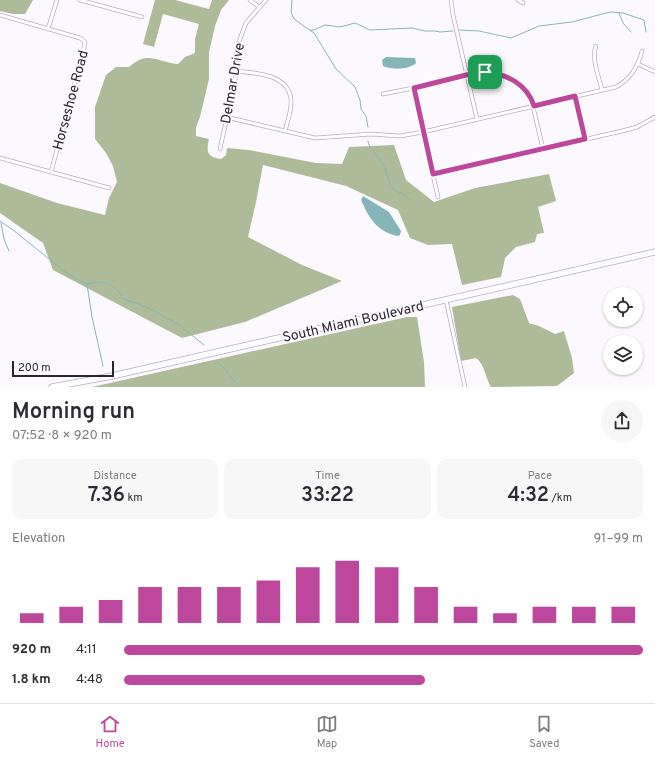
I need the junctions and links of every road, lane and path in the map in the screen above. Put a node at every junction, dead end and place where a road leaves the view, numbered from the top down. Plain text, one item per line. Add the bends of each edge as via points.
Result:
1 (57, 0) edge
2 (80, 0) edge
3 (250, 0) edge
4 (266, 0) edge
5 (451, 0) edge
6 (518, 0) edge
7 (522, 3) dead end
8 (258, 7) junction
9 (0, 15) edge
10 (142, 17) dead end
11 (48, 29) junction
12 (596, 46) dead end
13 (642, 51) dead end
14 (638, 64) junction
15 (236, 70) junction
16 (655, 72) edge
17 (466, 75) junction
18 (414, 88) junction
19 (602, 90) junction
20 (383, 94) dead end
21 (575, 96) junction
22 (534, 106) junction
23 (226, 117) junction
24 (655, 117) edge
25 (477, 119) junction
26 (285, 131) junction
27 (423, 132) junction
28 (585, 139) junction
29 (220, 149) dead end
30 (543, 149) junction
31 (0, 158) edge
32 (51, 172) junction
33 (433, 174) junction
34 (109, 188) dead end
35 (438, 197) dead end
36 (655, 252) edge
37 (446, 300) junction
38 (52, 387) edge
39 (465, 387) edge

1 - 11 street
2 - 10 street
3 - 8 street
4 - 8 street, Delmar Drive
5 - 17 street
6 - 7 street
8 - 15 street, Delmar Drive via 246,23 241,36 237,48
9 - 11 street, Horseshoe Road
11 - 32 street, Horseshoe Road via 80,38 85,42
12 - 19 street via 595,57
13 - 14 street
14 - 16 street
14 - 19 street via 624,83
15 - 23 street, Delmar Drive
15 - 26 street via 280,80 286,87 291,103
17 - 18 street
17 - 22 street via 494,73 511,79 527,90
17 - 25 street
18 - 20 street
18 - 27 street
19 - 21 street
21 - 22 street
21 - 28 street
22 - 25 street
22 - 30 street
23 - 26 street
23 - 29 street, Delmar Drive
24 - 28 street via 637,127
25 - 27 street
26 - 27 street via 314,138 371,134 400,136
27 - 33 street
28 - 30 street
30 - 33 street
31 - 32 street
32 - 34 street
33 - 35 street
36 - 37 highway, South Miami Boulevard
37 - 38 highway, South Miami Boulevard
37 - 39 street

